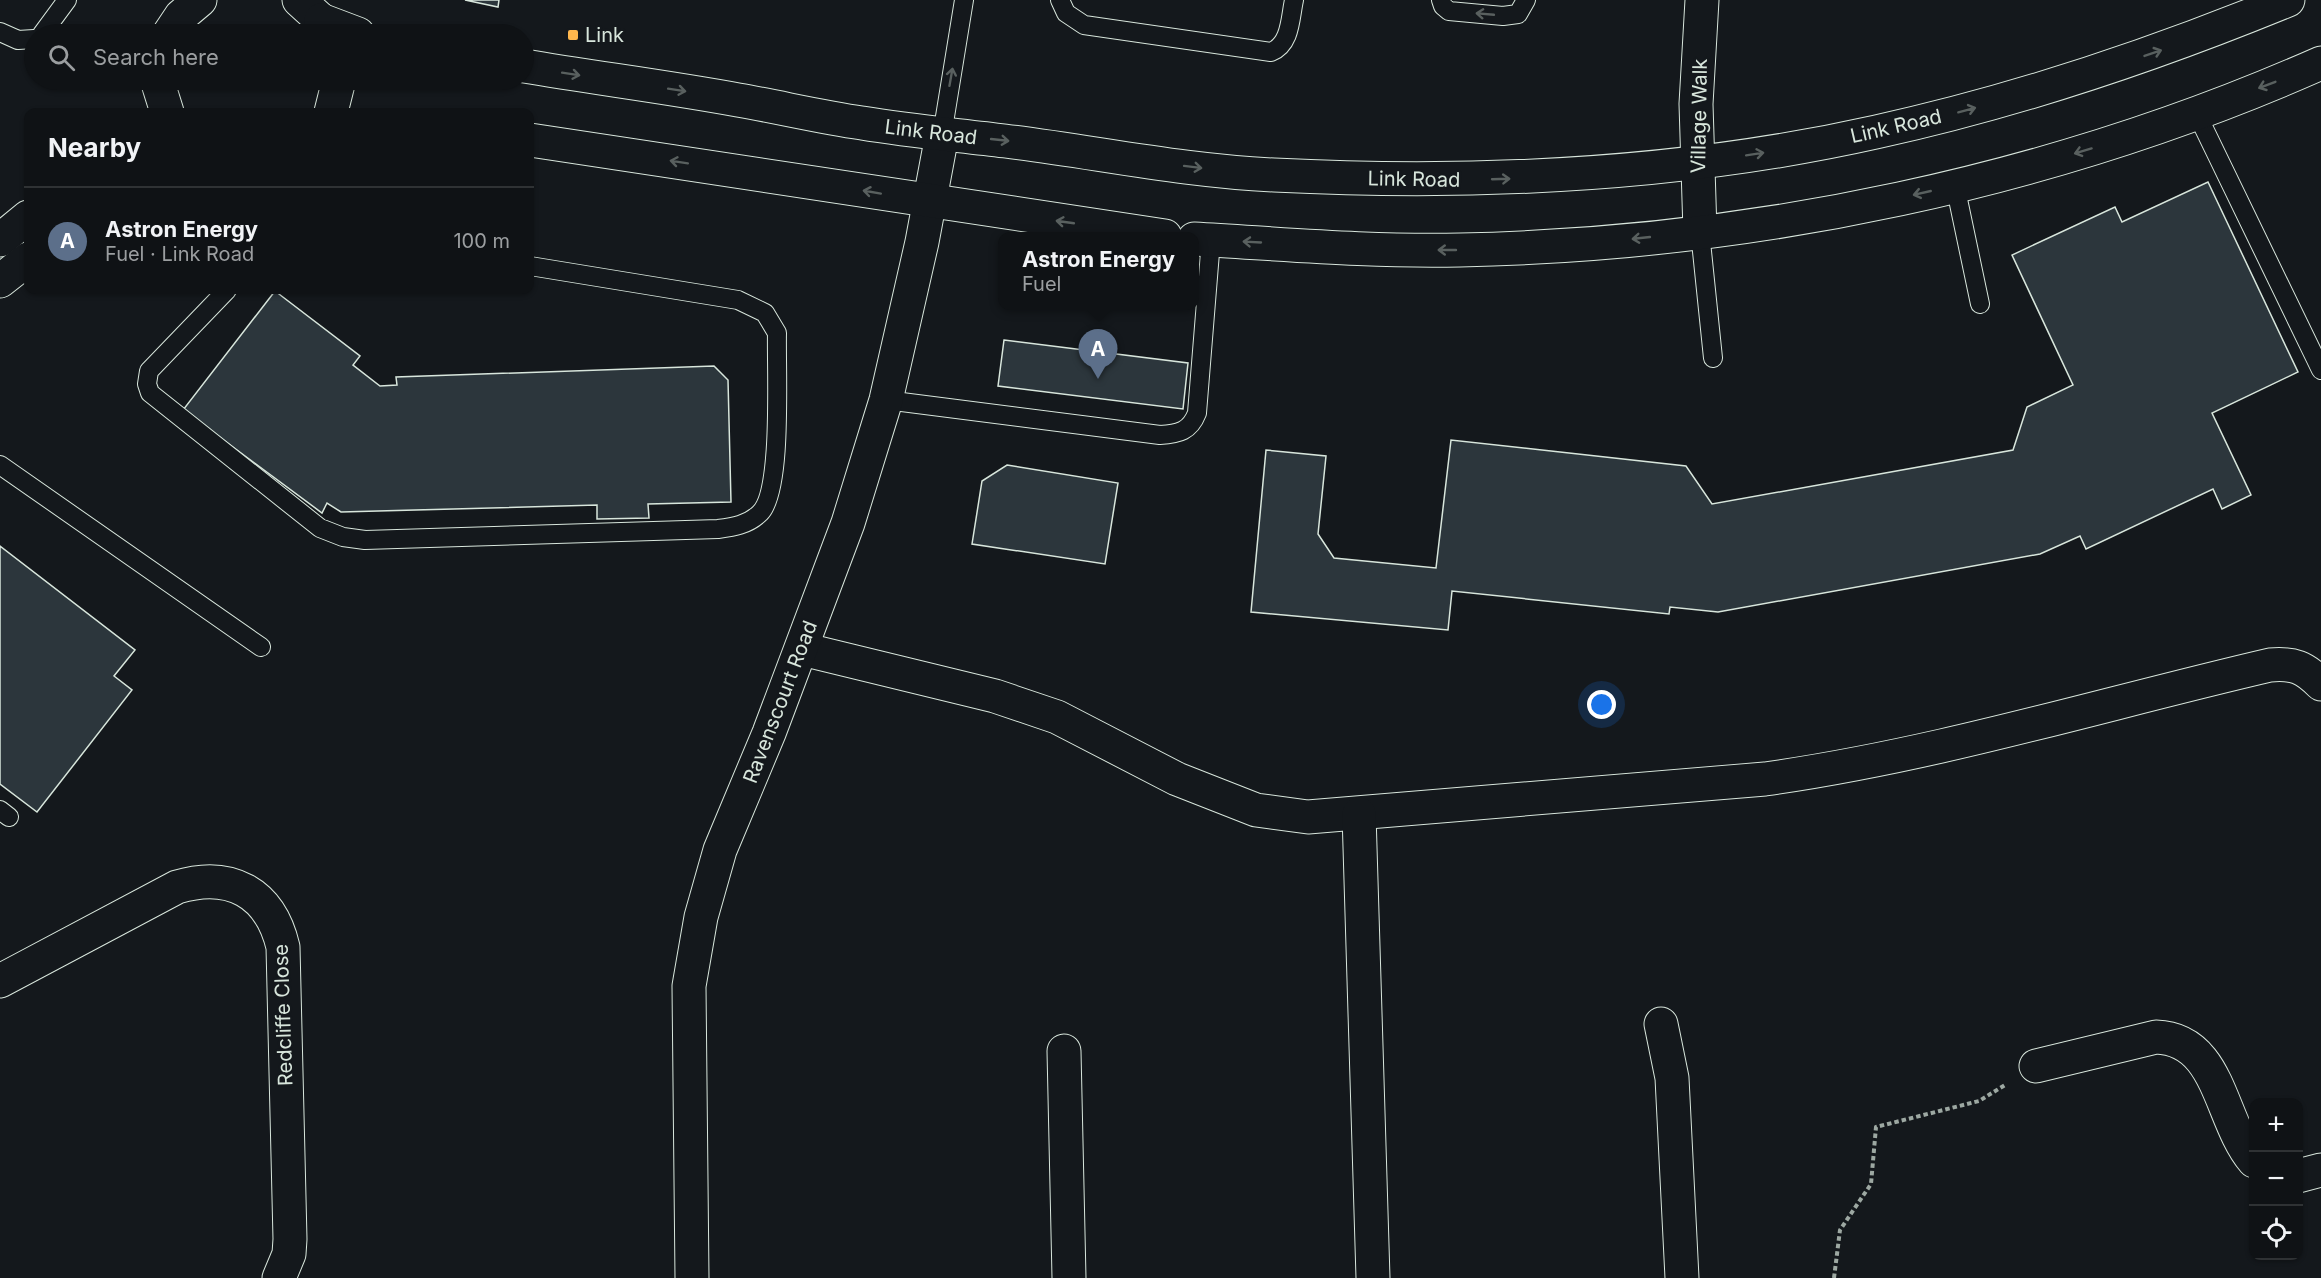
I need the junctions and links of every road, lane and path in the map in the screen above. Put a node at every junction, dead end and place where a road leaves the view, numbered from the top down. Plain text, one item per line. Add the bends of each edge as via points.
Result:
1 (68, 0) edge
2 (199, 0) edge
3 (964, 0) edge
4 (1060, 0) edge
5 (1294, 0) edge
6 (1441, 0) edge
7 (1526, 0) edge
8 (1702, 0) edge
9 (2288, 0) edge
10 (2256, 7) edge
11 (311, 11) edge
12 (50, 24) edge
13 (176, 24) edge
14 (338, 24) edge
15 (0, 32) edge
16 (24, 40) edge
17 (2321, 63) edge
18 (534, 68) edge
19 (153, 90) edge
20 (160, 90) edge
21 (336, 90) edge
22 (144, 108) edge
23 (166, 108) edge
24 (332, 108) edge
25 (2196, 112) junction
26 (942, 135) junction
27 (534, 141) edge
28 (1698, 162) junction
29 (1955, 185) junction
30 (929, 202) junction
31 (24, 220) edge
32 (1130, 232) edge
33 (1700, 232) junction
34 (0, 240) edge
35 (1203, 240) edge
36 (24, 262) edge
37 (534, 268) edge
38 (0, 281) edge
39 (223, 294) edge
40 (1980, 304) dead end
41 (1713, 358) dead end
42 (2321, 370) edge
43 (886, 400) junction
44 (0, 465) edge
45 (261, 647) dead end
46 (801, 649) junction
47 (2321, 684) edge
48 (1359, 814) junction
49 (0, 981) edge
50 (1661, 1024) dead end
51 (1064, 1051) dead end
52 (2036, 1066) joint
53 (2249, 1154) edge
54 (2321, 1170) edge
55 (2303, 1175) edge
56 (279, 1278) edge
57 (692, 1278) edge
58 (1069, 1278) edge
59 (1373, 1278) edge
60 (1682, 1278) edge
61 (1834, 1278) edge

1 - 12 lane
2 - 13 street
26 -> 3 lane
4 - 5 lane via 1066,13 1084,25 1272,52 1281,48 1286,39
7 -> 6 lane via 1518,14 1503,16 1453,12
8 - 28 street, Village Walk via 1696,104
9 - 10 street, Link Road
28 -> 10 street, Link Road via 1873,133 2015,97 2180,44
11 - 14 street
15 - 16 lane
17 -> 25 street
18 -> 26 street, Link Road
19 - 22 street
20 - 23 street
21 - 24 street
25 -> 29 street via 2063,157
25 - 42 lane
26 -> 28 street, Link Road via 1199,168 1382,179 1514,178
26 - 30 street, Ravenscourt Road
30 -> 27 street
28 - 33 street, Village Walk
29 -> 33 street via 1875,205
29 - 40 lane
32 -> 30 street
30 - 43 street, Ravenscourt Road
31 - 34 street
33 -> 35 street via 1571,245 1460,250
33 - 41 lane
35 - 43 lane via 1197,413 1189,428 1180,433 1160,435
36 - 38 street
37 - 39 lane via 738,300 765,313 777,333 777,355 775,478 762,512 735,526 706,529 365,540 320,528 150,393 149,371
43 - 46 street, Ravenscourt Road via 848,523
44 - 45 lane
46 - 48 street via 995,696 1057,717 1177,780 1256,810 1308,817
46 - 57 street, Ravenscourt Road via 720,850 701,917 689,986
47 - 48 street via 2290,663 2270,665 1936,748 1828,770 1765,779
48 - 59 street
49 - 56 street, Redcliffe Close via 177,887 209,880 225,882 257,898 274,920 283,947 290,1239 289,1254
50 - 60 street via 1672,1078
51 - 58 street
52 - 53 street via 2156,1037 2186,1042 2206,1065
52 - 61 path via 1979,1101 1876,1127 1871,1184 1840,1230
54 - 55 street

